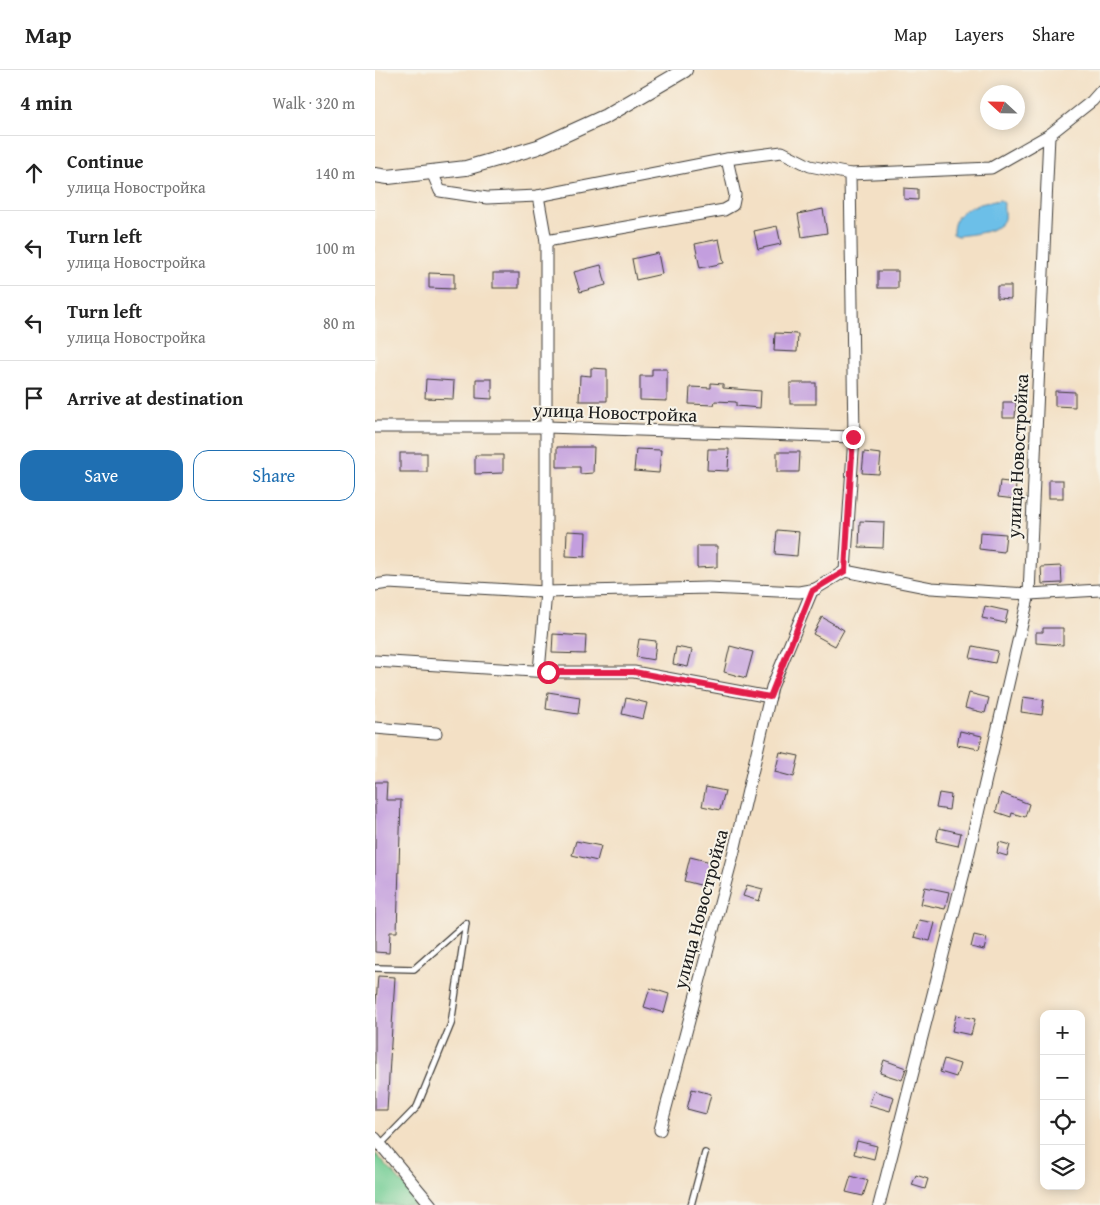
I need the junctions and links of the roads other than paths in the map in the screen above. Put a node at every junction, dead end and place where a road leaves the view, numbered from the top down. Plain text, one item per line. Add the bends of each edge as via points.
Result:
1 (685, 70) edge
2 (1100, 92) edge
3 (1049, 135) junction
4 (727, 159) junction
5 (432, 172) junction
6 (850, 174) junction
7 (375, 175) edge
8 (539, 196) junction
9 (546, 241) junction
10 (375, 427) edge
11 (546, 427) junction
12 (853, 437) junction
13 (845, 571) junction
14 (375, 586) edge
15 (816, 589) junction
16 (1100, 590) edge
17 (546, 592) junction
18 (1029, 594) junction
19 (375, 661) edge
20 (539, 671) junction
21 (770, 697) junction
22 (375, 728) edge
23 (436, 733) dead end
24 (375, 968) edge
25 (660, 1130) dead end
26 (378, 1141) edge
27 (705, 1153) dead end
28 (431, 1205) edge
29 (691, 1205) edge
30 (879, 1205) edge

1 - 5 street via 606,116 538,147 466,168
2 - 3 street
3 - 6 street via 991,168
3 - 18 street, улица Новостройка
4 - 6 street via 783,152 810,166
4 - 8 street
4 - 9 street via 735,195 733,205 724,210
5 - 7 street via 388,177
5 - 8 street via 440,190 487,198
6 - 12 street
8 - 9 street
9 - 11 street
10 - 11 street, улица Новостройка
11 - 12 street, улица Новостройка
11 - 17 street
12 - 13 street
13 - 15 street, улица Новостройка
13 - 18 street via 931,588
14 - 17 street, улица Новостройка via 388,583
15 - 17 street, улица Новостройка via 799,592 707,588
15 - 21 street, улица Новостройка via 809,599
16 - 18 street
17 - 20 street
18 - 30 street, улица Новостройка via 961,884
19 - 20 street
20 - 21 street via 634,672
21 - 25 street, улица Новостройка via 734,851
22 - 23 street
24 - 26 lane via 413,969 466,922 451,1024 417,1107
26 - 28 street
27 - 29 lane

